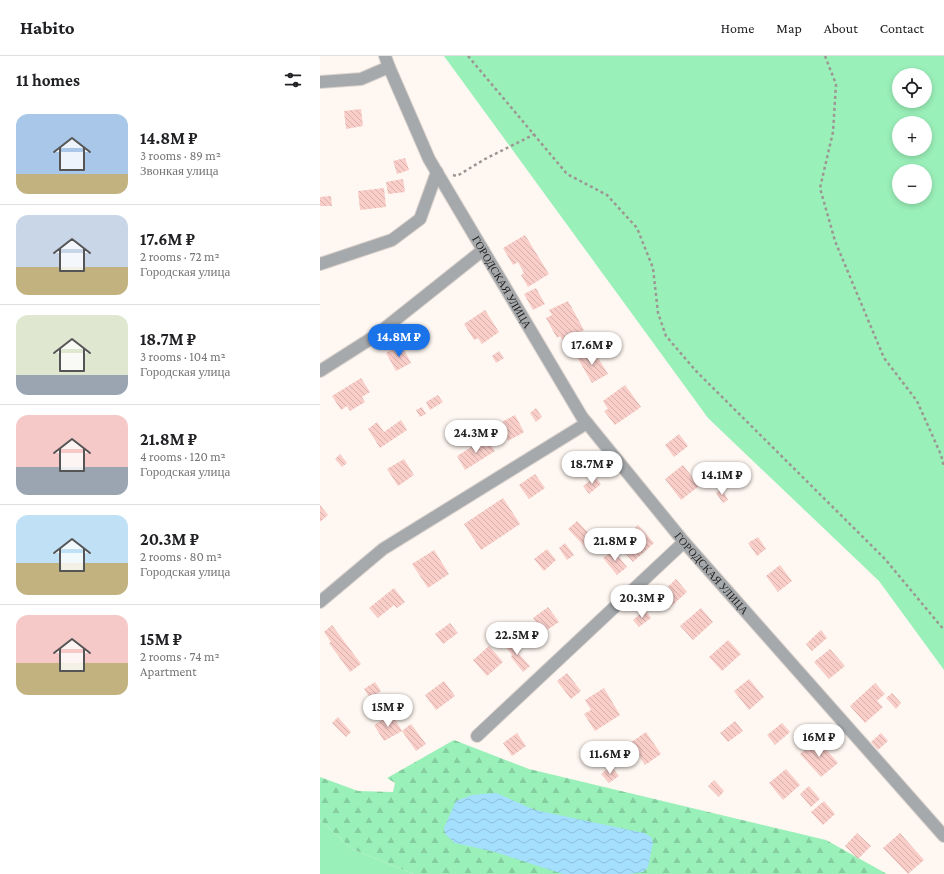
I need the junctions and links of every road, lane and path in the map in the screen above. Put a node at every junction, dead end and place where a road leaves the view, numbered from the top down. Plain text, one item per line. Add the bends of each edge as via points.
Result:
1 (468, 56) edge
2 (825, 56) edge
3 (387, 61) edge
4 (320, 82) edge
5 (534, 134) junction
6 (437, 172) junction
7 (483, 250) junction
8 (320, 264) edge
9 (320, 371) edge
10 (587, 423) junction
11 (944, 467) edge
12 (684, 542) junction
13 (320, 602) edge
14 (944, 630) edge
15 (477, 736) dead end
16 (944, 836) edge

1 - 5 path
2 - 11 path via 836,84 833,132 820,188 826,211 835,241 884,358 917,401
3 - 4 street via 361,79
3 - 6 street, ГОРОДСКАЯ УЛИЦА
5 - 6 path via 457,176
5 - 14 path via 567,174 606,195 637,228 653,268 658,313 666,336 696,371 886,559
6 - 7 street, ГОРОДСКАЯ УЛИЦА
6 - 8 street via 420,219 392,240
7 - 9 street via 375,336
7 - 10 street, ГОРОДСКАЯ УЛИЦА
10 - 12 street, ГОРОДСКАЯ УЛИЦА
10 - 13 street via 383,549
12 - 15 street
12 - 16 street, ГОРОДСКАЯ УЛИЦА

